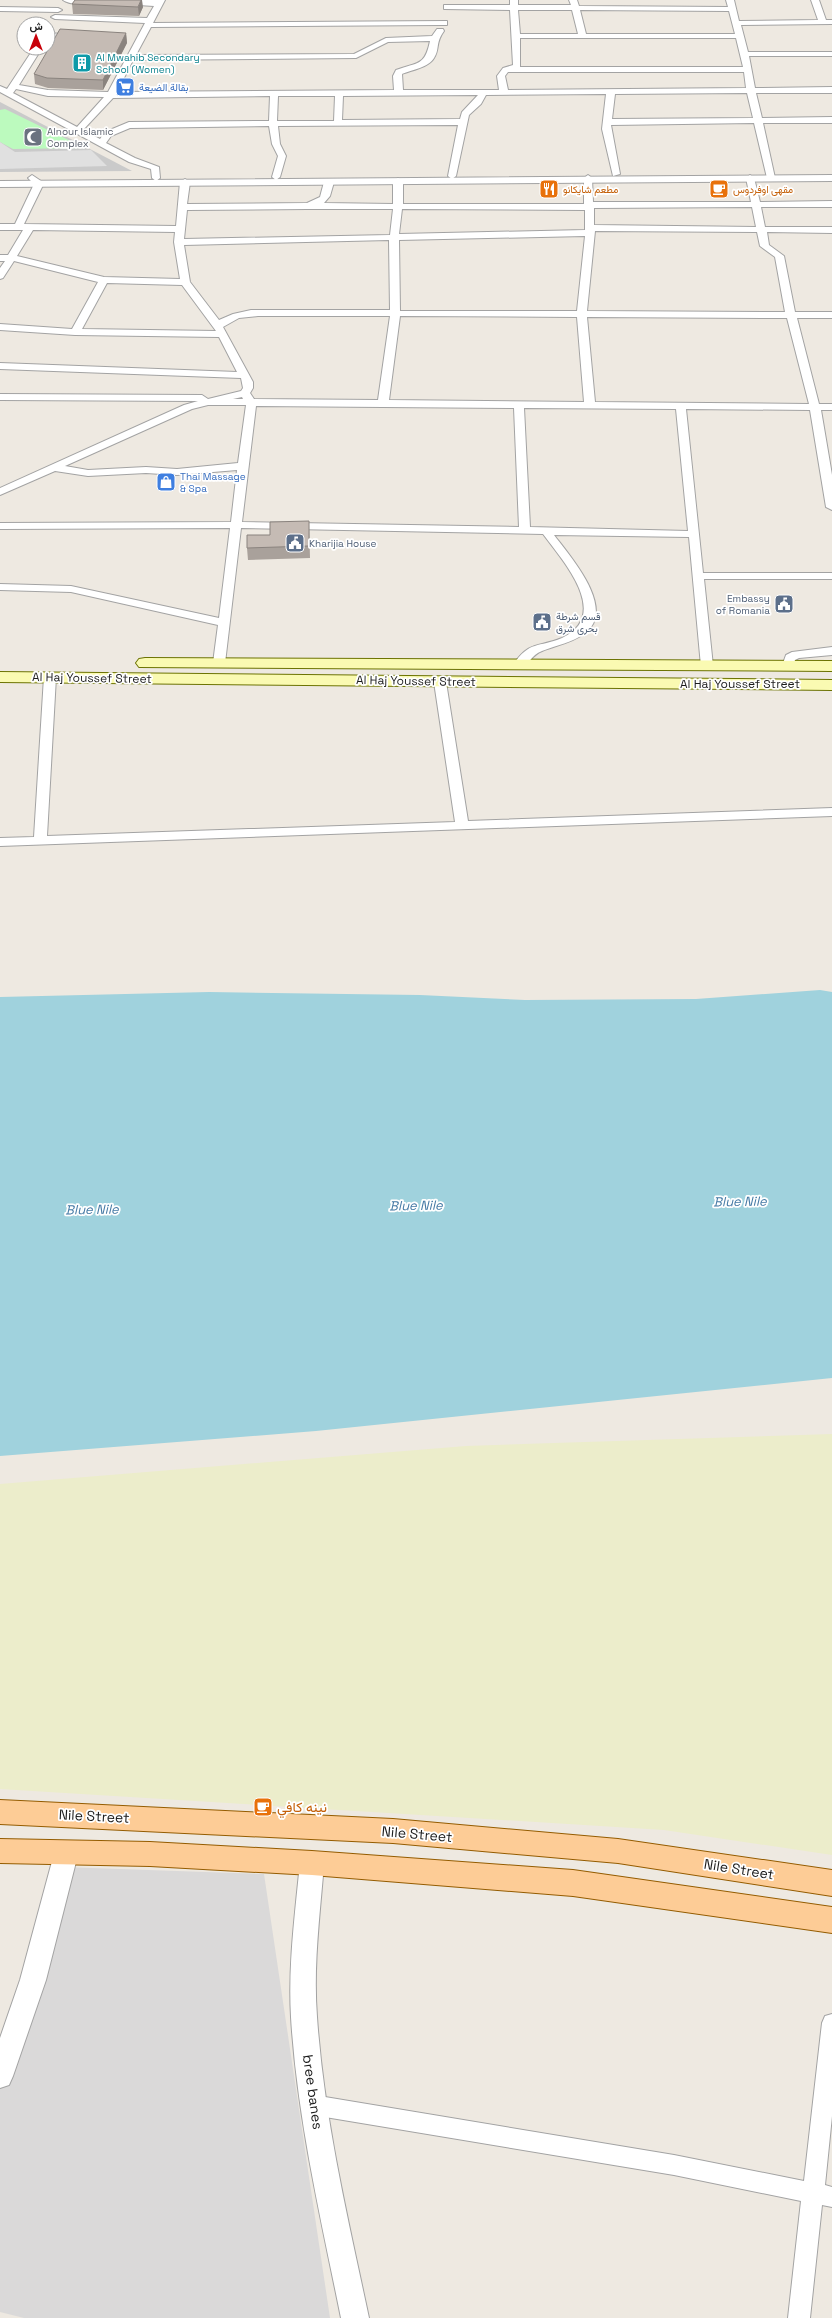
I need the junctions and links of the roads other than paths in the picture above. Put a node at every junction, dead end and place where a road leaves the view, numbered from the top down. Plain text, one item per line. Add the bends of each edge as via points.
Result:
1 (66, 0) edge
2 (574, 0) edge
3 (815, 0) edge
4 (160, 2) edge
5 (446, 4) edge
6 (514, 4) edge
7 (731, 4) edge
8 (0, 8) edge
9 (576, 9) junction
10 (57, 14) junction
11 (822, 22) junction
12 (832, 22) edge
13 (149, 23) junction
14 (444, 23) junction
15 (735, 23) junction
16 (371, 31) junction
17 (56, 35) edge
18 (516, 36) junction
19 (583, 36) junction
20 (738, 36) junction
21 (86, 37) edge
22 (434, 38) junction
23 (395, 39) junction
24 (743, 54) junction
25 (832, 54) edge
26 (33, 56) edge
27 (129, 58) junction
28 (748, 69) junction
29 (506, 70) junction
30 (0, 89) edge
31 (11, 90) junction
32 (751, 90) junction
33 (832, 90) edge
34 (484, 92) junction
35 (504, 92) junction
36 (611, 92) junction
37 (339, 93) junction
38 (399, 93) junction
39 (274, 94) junction
40 (110, 95) junction
41 (758, 120) junction
42 (832, 120) edge
43 (338, 122) junction
44 (463, 122) junction
45 (606, 122) junction
46 (272, 123) junction
47 (78, 131) junction
48 (102, 144) junction
49 (832, 173) edge
50 (616, 174) junction
51 (452, 176) junction
52 (770, 176) junction
53 (276, 177) junction
54 (0, 178) edge
55 (156, 178) junction
56 (588, 178) junction
57 (750, 178) junction
58 (832, 178) edge
59 (35, 181) junction
60 (398, 181) junction
61 (185, 182) junction
62 (329, 182) junction
63 (0, 184) edge
64 (756, 204) junction
65 (832, 204) edge
66 (307, 206) junction
67 (589, 206) junction
68 (182, 207) junction
69 (398, 207) junction
70 (0, 226) edge
71 (18, 227) junction
72 (30, 227) junction
73 (179, 228) junction
74 (762, 229) junction
75 (590, 230) junction
76 (832, 230) edge
77 (394, 237) junction
78 (178, 242) junction
79 (0, 258) edge
80 (11, 258) junction
81 (0, 276) edge
82 (104, 280) junction
83 (185, 282) junction
84 (395, 314) junction
85 (582, 314) junction
86 (791, 315) junction
87 (832, 315) edge
88 (0, 327) edge
89 (220, 330) junction
90 (75, 332) junction
91 (0, 366) edge
92 (244, 375) junction
93 (245, 393) junction
94 (0, 397) edge
95 (227, 398) junction
96 (204, 402) junction
97 (251, 404) junction
98 (383, 405) junction
99 (519, 406) junction
100 (590, 406) junction
101 (681, 406) junction
102 (815, 407) junction
103 (832, 407) edge
104 (243, 466) junction
105 (54, 468) junction
106 (0, 492) edge
107 (832, 507) edge
108 (236, 525) junction
109 (0, 526) edge
110 (525, 530) junction
111 (546, 531) junction
112 (694, 534) junction
113 (698, 576) junction
114 (832, 576) edge
115 (0, 587) edge
116 (224, 622) junction
117 (832, 651) edge
118 (0, 663) edge
119 (219, 663) junction
120 (707, 666) junction
121 (788, 666) junction
122 (832, 666) edge
123 (519, 674) junction
124 (0, 677) edge
125 (50, 677) junction
126 (440, 682) junction
127 (832, 685) edge
128 (832, 812) edge
129 (462, 825) junction
130 (40, 840) junction
131 (0, 842) edge
132 (0, 1812) edge
133 (0, 1851) edge
134 (66, 1854) junction
135 (312, 1863) junction
136 (832, 1883) edge
137 (832, 1920) edge
138 (832, 2023) edge
139 (0, 2076) edge
140 (313, 2105) junction
141 (822, 2195) edge
142 (355, 2318) edge
143 (799, 2318) edge

1 - 4 street
1 - 10 street
2 - 9 street
3 - 11 street
4 - 13 street
5 - 6 street
5 - 14 street
6 - 9 street
6 - 18 street
7 - 9 street
7 - 15 street
8 - 10 street
9 - 19 street
10 - 13 street
11 - 12 street
11 - 15 street
13 - 16 street
13 - 27 street via 135,40
14 - 16 street via 403,22
14 - 22 street
15 - 20 street
16 - 23 street
17 - 21 street
18 - 19 street
18 - 29 street via 517,66
19 - 20 street
20 - 24 street
22 - 23 street
22 - 38 street via 431,57 426,62 398,72
23 - 27 street via 379,42 362,55 356,56
24 - 25 street
24 - 28 street
26 - 31 street
27 - 40 street
28 - 29 street
28 - 32 street
29 - 35 street via 500,79
30 - 31 street
31 - 40 street
31 - 47 street
32 - 33 street
32 - 36 street
32 - 41 street
34 - 35 street
34 - 38 street
34 - 44 street via 465,114
35 - 36 street
36 - 45 street
37 - 38 street
37 - 39 street
37 - 43 street
39 - 40 street
39 - 46 street
40 - 47 street
41 - 42 street
41 - 45 street
41 - 52 street
43 - 44 street
43 - 46 street
44 - 51 street
45 - 50 street
46 - 48 street via 129,125 108,134
46 - 53 street via 276,144 282,156
47 - 48 street
48 - 55 street via 132,160 154,166
49 - 52 street
50 - 51 street
50 - 52 street
51 - 53 street
52 - 57 street
52 - 58 street
53 - 55 street
54 - 59 street
55 - 59 street
56 - 57 street
56 - 60 street
56 - 67 street
57 - 64 street
59 - 61 street
59 - 63 street
59 - 71 street
60 - 62 street
60 - 69 street
61 - 62 street
61 - 68 street
62 - 66 street via 324,200 320,204
64 - 65 street
64 - 67 street
64 - 74 street
66 - 68 street
66 - 69 street
67 - 69 street
67 - 75 street
68 - 73 street
69 - 77 street
70 - 71 street
71 - 72 street
72 - 73 street
72 - 80 street
73 - 78 street
74 - 75 street
74 - 76 street
74 - 86 street via 765,246 779,256
75 - 77 street
75 - 85 street
77 - 78 street
77 - 84 street
78 - 83 street
79 - 80 street
80 - 81 street
80 - 82 street
82 - 83 street
82 - 90 street
83 - 89 street
84 - 85 street
84 - 89 street via 252,314 225,320
84 - 98 street
85 - 86 street
85 - 100 street
86 - 87 street
86 - 102 street
88 - 90 street
89 - 90 street
89 - 92 street
91 - 92 street
92 - 93 street via 248,382
93 - 95 street
93 - 97 street
94 - 95 street
95 - 96 street
96 - 97 street
96 - 105 street
97 - 98 street
97 - 104 street
98 - 99 street
99 - 100 street
99 - 110 street
100 - 101 street
101 - 102 street
101 - 112 street
102 - 103 street
102 - 107 street
104 - 105 street via 177,472 146,470 88,473
104 - 108 street
105 - 106 street
108 - 109 street
108 - 110 street
108 - 116 street
110 - 111 street
111 - 112 street
111 - 123 street via 582,582 590,600 590,612 586,626 568,639 529,653
112 - 113 street
113 - 114 street
113 - 120 street
115 - 116 street via 71,589
116 - 119 street
117 - 121 street via 796,655 790,658
118 - 119 main road, Al Haj Youssef Street
119 - 123 main road, Al Haj Youssef Street
120 - 121 main road, Al Haj Youssef Street
120 - 123 main road, Al Haj Youssef Street
121 - 122 main road, Al Haj Youssef Street
123 - 126 main road, Al Haj Youssef Street
123 - 127 main road, Al Haj Youssef Street
124 - 125 main road, Al Haj Youssef Street
125 - 126 main road, Al Haj Youssef Street
125 - 130 street
126 - 129 street
128 - 129 street
129 - 130 street
130 - 131 street
132 - 136 main road, Nile Street via 393,1831 618,1851
133 - 134 main road
134 - 135 main road via 150,1854
134 - 139 street via 33,1980
135 - 137 main road via 573,1883
135 - 140 street, bree banes via 306,1938 304,2016
138 - 141 street
140 - 141 street via 674,2165
140 - 142 street, bree banes
141 - 143 street

